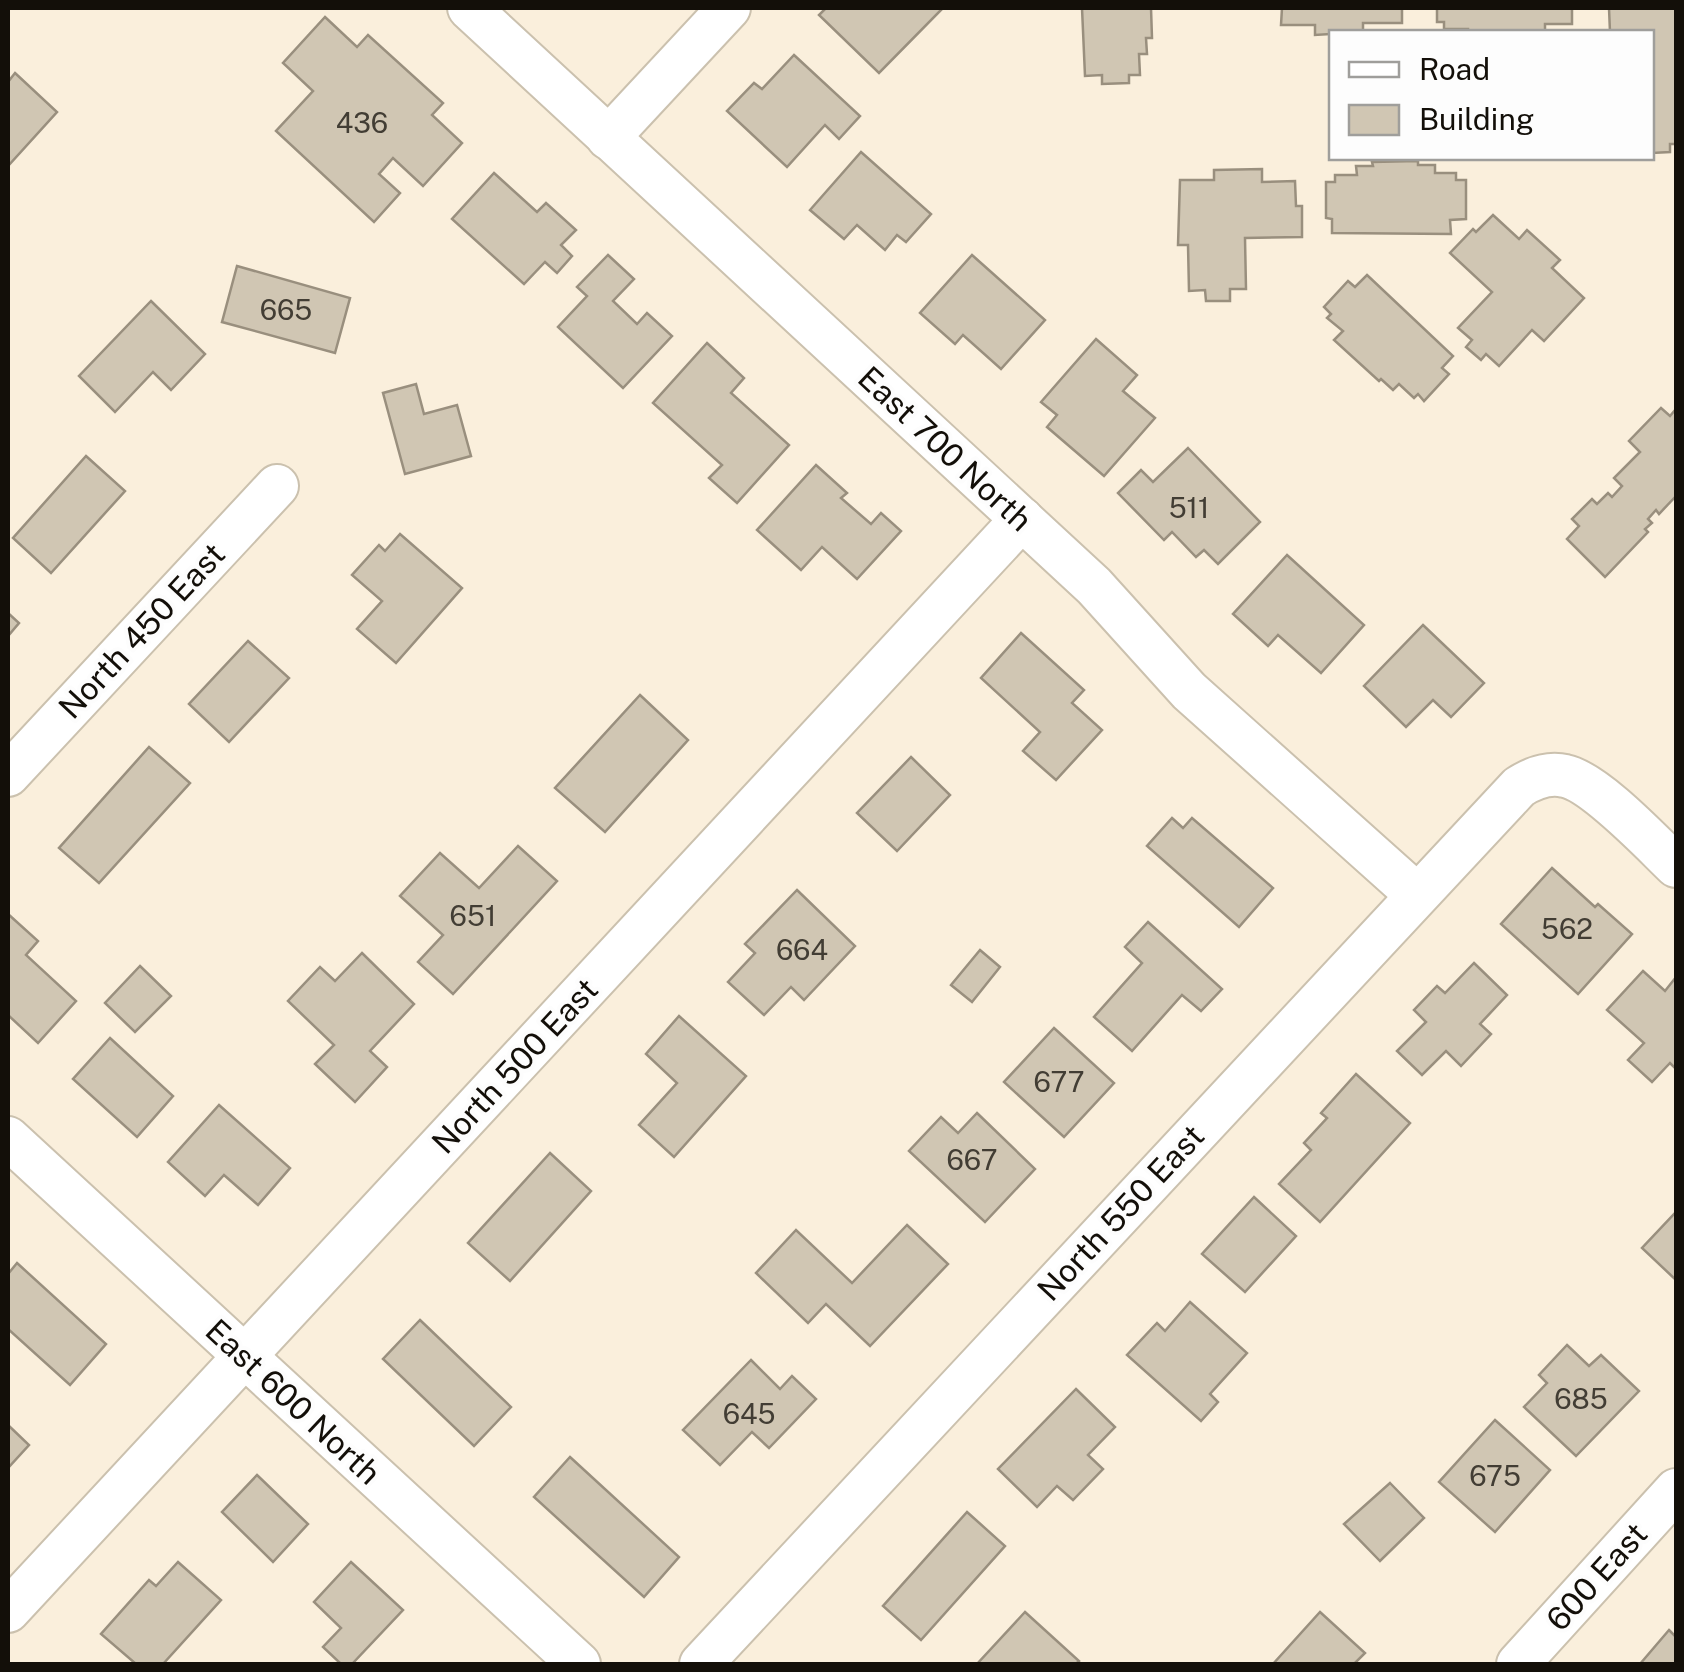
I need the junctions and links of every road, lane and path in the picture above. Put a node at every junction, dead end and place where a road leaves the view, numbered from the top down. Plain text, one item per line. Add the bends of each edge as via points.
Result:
1 (469, 8) edge
2 (729, 8) edge
3 (608, 138) junction
4 (277, 486) dead end
5 (1022, 519) junction
6 (8, 775) edge
7 (1676, 866) edge
8 (1417, 895) junction
9 (8, 1138) edge
10 (243, 1356) junction
11 (1672, 1503) edge
12 (8, 1610) edge
13 (579, 1664) edge
14 (700, 1664) edge
15 (1518, 1664) edge

1 - 3 street, East 700 North
2 - 3 street
3 - 5 street, East 700 North
4 - 6 street, North 450 East
5 - 8 street, East 700 North via 1189,691
5 - 10 street, North 500 East
7 - 8 street, North 550 East via 1589,787 1551,774 1519,786
8 - 14 street, North 550 East
9 - 10 street, East 600 North
10 - 12 street, North 500 East
10 - 13 street, East 600 North
11 - 15 street, 600 East

